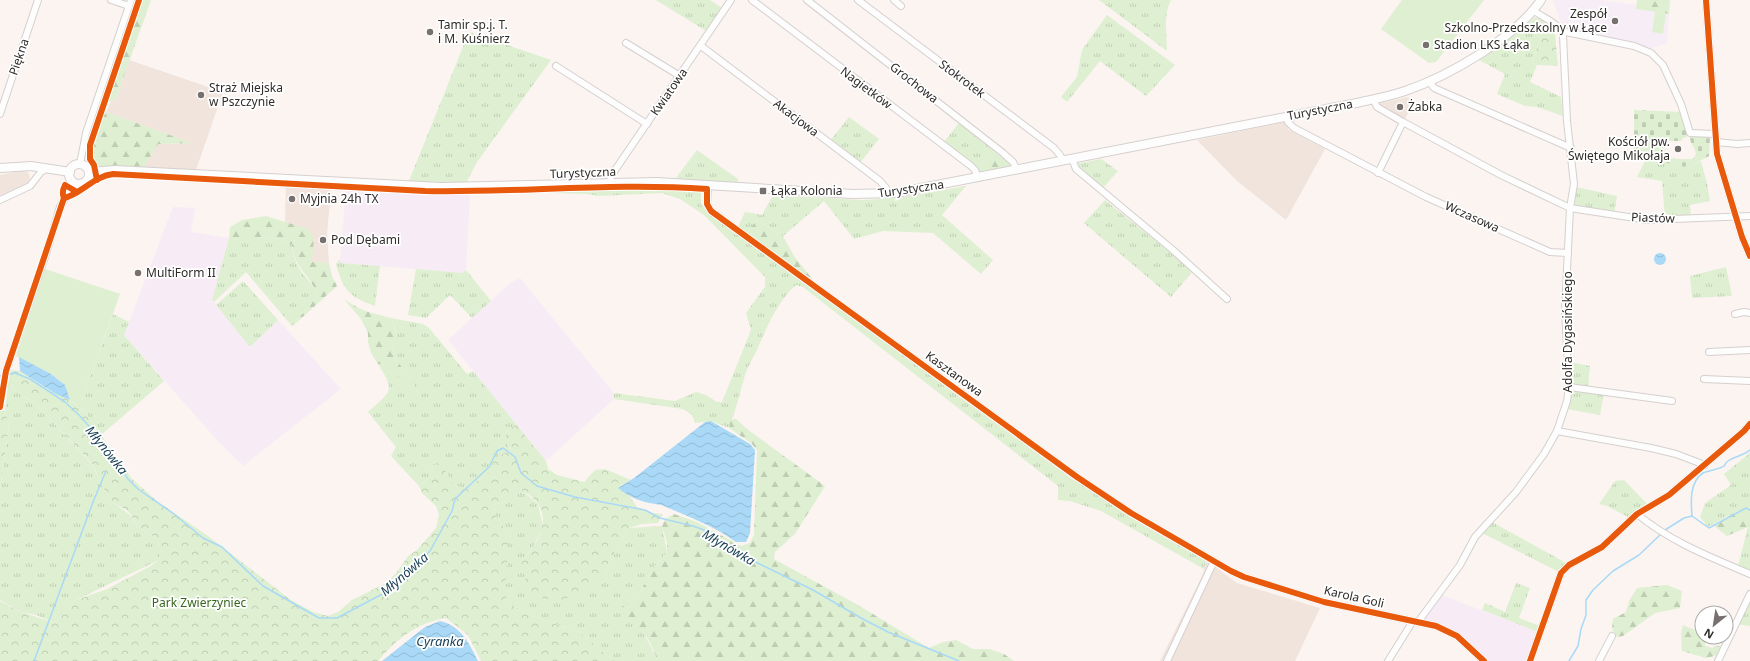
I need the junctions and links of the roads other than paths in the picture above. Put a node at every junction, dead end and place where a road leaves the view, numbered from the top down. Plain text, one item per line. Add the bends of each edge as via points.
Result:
1 (38, 0) edge
2 (111, 0) edge
3 (731, 0) edge
4 (752, 0) edge
5 (807, 0) edge
6 (858, 0) edge
7 (894, 0) edge
8 (1542, 0) edge
9 (1706, 0) edge
10 (130, 3) edge
11 (901, 6) dead end
12 (1533, 10) junction
13 (1562, 31) junction
14 (626, 43) dead end
15 (701, 46) junction
16 (556, 66) dead end
17 (680, 76) junction
18 (1429, 81) junction
19 (1373, 99) junction
20 (0, 114) edge
21 (1287, 116) junction
22 (1403, 122) junction
23 (647, 124) junction
24 (1714, 134) junction
25 (1716, 142) junction
26 (1750, 143) edge
27 (1571, 148) junction
28 (1072, 159) junction
29 (1063, 161) junction
30 (80, 164) junction
31 (30, 166) junction
32 (0, 167) edge
33 (47, 168) junction
34 (1017, 170) junction
35 (70, 172) junction
36 (88, 172) junction
37 (1378, 173) junction
38 (37, 178) junction
39 (978, 178) junction
40 (74, 182) junction
41 (610, 183) junction
42 (708, 185) junction
43 (887, 194) junction
44 (0, 200) edge
45 (1570, 208) junction
46 (1750, 216) edge
47 (1737, 217) junction
48 (1568, 253) junction
49 (1750, 256) edge
50 (1227, 299) dead end
51 (1750, 313) edge
52 (1735, 314) dead end
53 (1750, 350) edge
54 (1709, 352) dead end
55 (6, 371) dead end
56 (1704, 379) dead end
57 (1750, 381) edge
58 (1569, 387) junction
59 (1672, 401) dead end
60 (1750, 424) edge
61 (1558, 431) junction
62 (1705, 465) junction
63 (1637, 514) junction
64 (1214, 560) junction
65 (1750, 574) edge
66 (1750, 594) edge
67 (1415, 622) junction
68 (1612, 636) dead end
69 (1167, 661) edge
70 (1388, 661) edge
71 (1484, 661) edge
72 (1530, 661) edge
73 (1598, 661) edge
74 (1718, 661) edge

1 - 20 street, Piękna
2 - 10 street
3 - 15 street, Kwiatowa
4 - 39 street, Nagietków via 971,166
5 - 34 street, Grochowa via 1003,152
6 - 29 street, Stokrotek via 1054,148
7 - 11 street
8 - 12 main road, Turystyczna
9 - 24 street
10 - 30 street via 86,133
12 - 13 street
12 - 18 main road, Turystyczna via 1492,45
13 - 24 street via 1634,46 1651,53 1663,65 1681,104 1690,133
13 - 27 street, Adolfa Dygasińskiego
14 - 17 street
15 - 17 street, Kwiatowa
15 - 43 street, Akacjowa via 880,181
16 - 23 street
17 - 23 street, Kwiatowa
18 - 19 main road, Turystyczna via 1400,93
18 - 27 street via 1434,88
19 - 21 main road, Turystyczna
19 - 22 street via 1377,107
21 - 28 main road, Turystyczna
21 - 37 street, Wczasowa via 1288,122 1294,128
22 - 37 street
22 - 45 street via 1501,175
23 - 41 street, Kwiatowa via 611,176
24 - 25 street
25 - 26 street
25 - 47 street via 1717,154
27 - 45 street, Adolfa Dygasińskiego via 1574,184
28 - 29 main road, Turystyczna
28 - 50 street via 1076,169
29 - 34 main road, Turystyczna
30 - 35 main road via 73,166
30 - 36 main road via 86,167
31 - 32 main road
31 - 33 main road
31 - 38 street
33 - 35 main road
33 - 38 street
34 - 39 main road, Turystyczna
35 - 40 main road
36 - 40 main road via 88,178 84,182
36 - 41 main road, Turystyczna via 118,170 459,187
37 - 48 street, Wczasowa via 1550,252
38 - 44 street via 30,186
39 - 43 main road, Turystyczna
40 - 55 street via 61,205
41 - 42 main road, Turystyczna via 669,182
42 - 43 main road, Turystyczna
42 - 64 street, Kasztanowa via 707,204 711,211 1077,477 1131,513
45 - 47 street, Piastów via 1648,220
45 - 48 street, Adolfa Dygasińskiego
46 - 47 street, Piastów
47 - 49 street
48 - 58 street, Adolfa Dygasińskiego via 1565,310
51 - 52 street
53 - 54 street
56 - 57 street
58 - 59 street
58 - 61 street, Adolfa Dygasińskiego via 1564,416
60 - 62 street
61 - 62 street via 1651,448
61 - 67 street, Adolfa Dygasińskiego via 1516,492 1475,537 1460,565
62 - 63 street via 1669,495
63 - 65 street via 1682,544
63 - 72 street via 1602,547 1569,565 1561,573
64 - 67 street, Karola Goli via 1244,576 1324,602
64 - 69 street
66 - 74 street
67 - 70 street, Adolfa Dygasińskiego
67 - 71 street, Karola Goli via 1448,631
68 - 73 street

